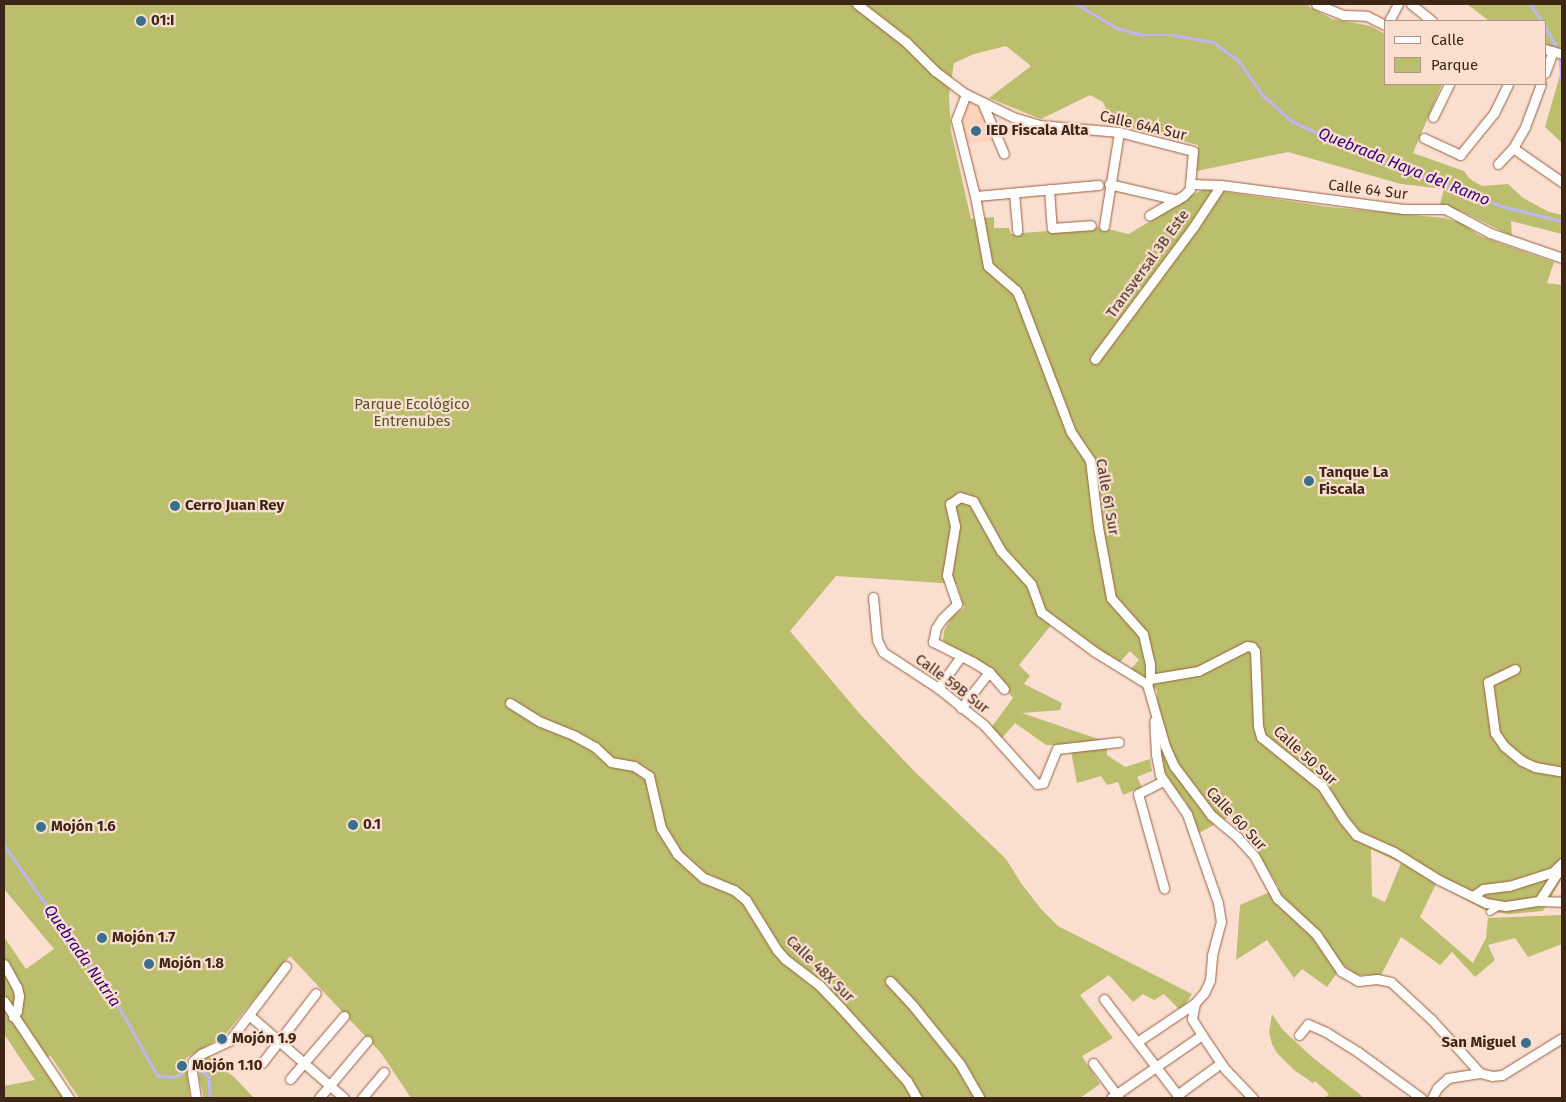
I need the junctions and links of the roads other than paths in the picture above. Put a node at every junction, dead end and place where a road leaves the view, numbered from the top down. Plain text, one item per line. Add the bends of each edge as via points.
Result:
1 (857, 4) edge
2 (1316, 4) edge
3 (1398, 4) edge
4 (1411, 4) edge
5 (1390, 20) edge
6 (1431, 20) edge
7 (1384, 24) edge
8 (1549, 50) edge
9 (1562, 54) edge
10 (1546, 67) edge
11 (1449, 85) edge
12 (1508, 85) edge
13 (1541, 85) edge
14 (966, 94) junction
15 (982, 102) junction
16 (1433, 117) dead end
17 (1119, 132) junction
18 (1424, 138) dead end
19 (1513, 148) junction
20 (1004, 154) dead end
21 (1498, 164) dead end
22 (1562, 182) edge
23 (1109, 184) junction
24 (1191, 184) junction
25 (1099, 185) dead end
26 (1221, 185) junction
27 (1049, 190) junction
28 (1014, 193) junction
29 (975, 196) junction
30 (1180, 198) junction
31 (1149, 216) dead end
32 (1091, 225) dead end
33 (1104, 226) dead end
34 (1016, 231) dead end
35 (1562, 258) edge
36 (1095, 359) dead end
37 (873, 597) dead end
38 (961, 656) junction
39 (1515, 669) dead end
40 (988, 672) junction
41 (1149, 682) junction
42 (938, 688) junction
43 (1004, 689) dead end
44 (510, 703) dead end
45 (961, 708) junction
46 (1154, 709) junction
47 (1119, 742) dead end
48 (1562, 772) edge
49 (1163, 781) junction
50 (1562, 864) edge
51 (1164, 888) dead end
52 (1473, 896) junction
53 (1539, 901) junction
54 (1562, 902) edge
55 (1500, 906) junction
56 (1490, 912) dead end
57 (4, 964) edge
58 (286, 966) dead end
59 (890, 980) dead end
60 (316, 993) dead end
61 (1104, 999) dead end
62 (4, 1001) edge
63 (1194, 1003) junction
64 (249, 1015) junction
65 (344, 1016) dead end
66 (13, 1017) junction
67 (1299, 1035) dead end
68 (1202, 1036) junction
69 (1562, 1038) edge
70 (279, 1041) junction
71 (367, 1041) dead end
72 (1136, 1042) junction
73 (262, 1063) dead end
74 (304, 1063) junction
75 (1093, 1063) dead end
76 (1221, 1063) junction
77 (1156, 1067) junction
78 (384, 1072) dead end
79 (1480, 1073) junction
80 (290, 1079) dead end
81 (330, 1086) junction
82 (1178, 1096) edge
83 (1116, 1097) edge
84 (69, 1098) edge
85 (196, 1098) edge
86 (319, 1098) edge
87 (344, 1098) edge
88 (362, 1098) edge
89 (917, 1098) edge
90 (980, 1098) edge
91 (1253, 1098) edge
92 (1421, 1098) edge
93 (1432, 1098) edge

1 - 14 street, Calle 64A Sur
2 - 7 street via 1343,15 1367,16
3 - 5 street
4 - 6 street
8 - 9 street
8 - 10 street
11 - 16 street
12 - 18 street via 1494,113 1460,155
13 - 19 street via 1525,127
14 - 15 street, Calle 64A Sur
14 - 29 street via 956,120
15 - 17 street, Calle 64A Sur via 1012,117 1039,125
15 - 20 street
17 - 23 street
17 - 24 street, Calle 64A Sur via 1194,151
19 - 21 street
19 - 22 street
23 - 30 street
23 - 33 street
24 - 26 street, Calle 64 Sur
24 - 30 street
25 - 27 street
26 - 35 street, Calle 64 Sur via 1403,209 1445,209 1490,233
26 - 36 street, Transversal 3B Este
27 - 28 street
27 - 32 street via 1052,228
28 - 29 street
28 - 34 street
29 - 41 street, Calle 61 Sur via 988,266 1016,290 1071,432 1090,460 1111,598 1141,629 1147,649
30 - 31 street
37 - 42 street, Calle 59B Sur via 877,640 883,652
38 - 40 street
38 - 41 street via 933,642 936,628 957,604 948,575 956,526 950,507 954,500 963,496 973,501 1001,551 1031,584 1041,612 1095,652
38 - 42 street
39 - 48 street via 1488,682 1495,733 1504,746 1522,761
40 - 43 street
40 - 45 street
41 - 46 street, Calle 60 Sur
41 - 52 street, Calle 50 Sur via 1198,671 1247,646 1254,649 1258,726 1265,742 1283,752 1322,786 1356,835
42 - 45 street, Calle 59B Sur
44 - 89 street, Calle 48X Sur via 541,722 595,747 611,762 634,766 649,776 661,828 677,854 704,878 734,890 746,900 781,955 841,1008 902,1075
45 - 47 street, Calle 59B Sur via 992,733 1038,785 1042,784 1057,749
46 - 49 street via 1157,767
46 - 79 street, Calle 60 Sur via 1165,746 1185,782 1211,815 1255,857 1277,898 1316,934 1346,976 1358,981 1377,979 1391,982 1431,1019
49 - 51 street via 1138,794
49 - 63 street via 1186,814 1218,903 1220,922 1208,988
50 - 52 street via 1553,872 1508,886 1483,889
50 - 53 street
52 - 55 street, Calle 50 Sur
53 - 54 street
53 - 55 street
55 - 56 street
57 - 66 street via 19,996
58 - 64 street
59 - 90 street via 960,1064
60 - 70 street
61 - 72 street
62 - 66 street
63 - 68 street via 1192,1019
63 - 72 street
64 - 70 street
64 - 85 street via 226,1044 207,1050 193,1061
65 - 74 street
66 - 84 street
67 - 92 street via 1308,1024 1326,1032
68 - 76 street
68 - 77 street
69 - 79 street via 1502,1074
70 - 73 street
70 - 74 street
71 - 81 street
72 - 77 street
74 - 80 street
74 - 81 street
75 - 83 street
76 - 82 street
76 - 91 street
77 - 82 street
77 - 83 street
78 - 88 street
79 - 93 street via 1448,1078
81 - 86 street
81 - 87 street

